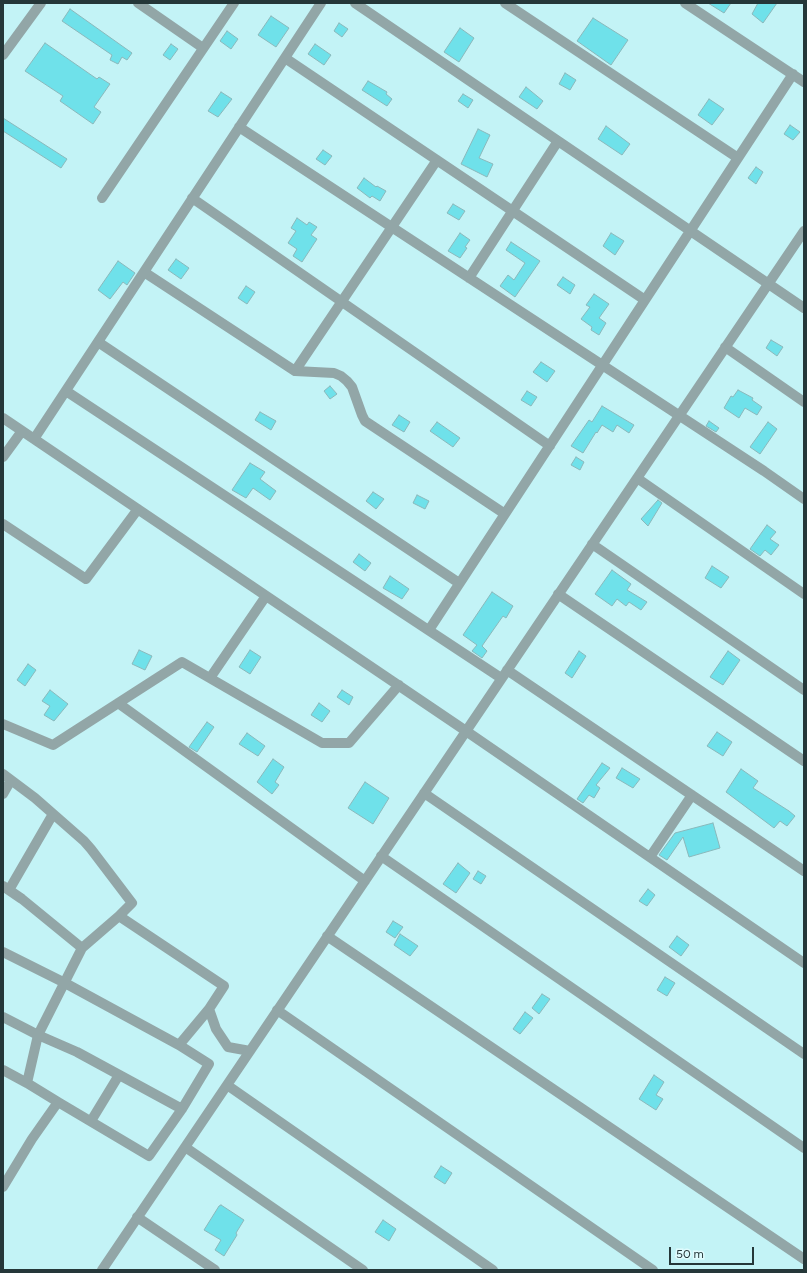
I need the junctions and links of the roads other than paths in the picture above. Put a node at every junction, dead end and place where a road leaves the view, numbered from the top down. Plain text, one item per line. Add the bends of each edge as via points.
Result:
1 (41, 3) edge
2 (138, 3) edge
3 (234, 3) edge
4 (321, 3) edge
5 (355, 3) edge
6 (505, 3) edge
7 (685, 3) edge
8 (203, 48) junction
9 (3, 55) edge
10 (285, 58) junction
11 (793, 74) junction
12 (804, 82) edge
13 (239, 127) junction
14 (558, 141) junction
15 (738, 158) junction
16 (438, 160) junction
17 (102, 198) dead end
18 (192, 198) junction
19 (513, 211) junction
20 (392, 227) junction
21 (691, 231) junction
22 (804, 231) edge
23 (144, 272) junction
24 (469, 278) junction
25 (768, 283) junction
26 (646, 300) junction
27 (342, 302) junction
28 (804, 308) edge
29 (98, 342) junction
30 (725, 347) junction
31 (602, 365) junction
32 (295, 370) junction
33 (66, 390) junction
34 (804, 402) edge
35 (679, 415) junction
36 (3, 418) edge
37 (22, 431) junction
38 (34, 439) junction
39 (550, 446) junction
40 (3, 457) edge
41 (637, 478) junction
42 (804, 499) edge
43 (138, 509) junction
44 (505, 514) junction
45 (3, 524) edge
46 (592, 544) junction
47 (459, 583) junction
48 (558, 594) junction
49 (804, 594) edge
50 (266, 596) junction
51 (429, 630) junction
52 (504, 674) junction
53 (210, 678) junction
54 (398, 686) junction
55 (804, 690) edge
56 (118, 703) junction
57 (3, 724) edge
58 (466, 731) junction
59 (804, 761) edge
60 (7, 777) edge
61 (424, 793) junction
62 (3, 794) edge
63 (692, 795) junction
64 (53, 814) junction
65 (381, 856) junction
66 (650, 857) junction
67 (804, 871) edge
68 (365, 881) junction
69 (6, 888) edge
70 (119, 916) junction
71 (328, 936) junction
72 (82, 948) junction
73 (3, 952) edge
74 (804, 963) edge
75 (65, 983) junction
76 (209, 1009) junction
77 (277, 1010) junction
78 (3, 1017) edge
79 (38, 1035) junction
80 (179, 1045) junction
81 (250, 1051) junction
82 (804, 1054) edge
83 (3, 1070) edge
84 (119, 1075) junction
85 (27, 1083) junction
86 (227, 1085) junction
87 (58, 1102) junction
88 (182, 1109) junction
89 (91, 1121) junction
90 (185, 1147) junction
91 (804, 1148) edge
92 (3, 1187) edge
93 (137, 1217) junction
94 (804, 1259) edge
95 (102, 1270) edge
96 (215, 1270) edge
97 (362, 1270) edge
98 (493, 1270) edge
99 (652, 1270) edge

1 - 9 street
2 - 8 street
3 - 8 street
4 - 10 street
5 - 14 street
6 - 15 street
7 - 11 street
8 - 17 street
10 - 13 street
10 - 16 street
11 - 12 street
11 - 15 street
13 - 18 street
13 - 20 street
14 - 19 street
14 - 21 street
15 - 21 street
16 - 19 street
16 - 20 street
18 - 23 street
18 - 27 street
19 - 24 street
19 - 26 street
20 - 24 street
20 - 27 street
21 - 25 street
21 - 26 street
22 - 25 street
23 - 29 street
23 - 32 street
24 - 31 street
25 - 28 street
25 - 30 street
26 - 31 street
27 - 32 street
27 - 39 street
29 - 33 street
29 - 47 street
30 - 34 street
30 - 35 street
31 - 35 street
31 - 39 street
32 - 44 street via 334,373 347,381 355,393 365,421
33 - 38 street
33 - 51 street
35 - 41 street
35 - 42 street
36 - 37 street
37 - 38 street
37 - 40 street
38 - 43 street
39 - 44 street
41 - 46 street
41 - 49 street
43 - 45 street via 86,579
43 - 50 street
44 - 47 street
46 - 48 street
46 - 55 street
47 - 51 street
48 - 52 street
48 - 59 street
50 - 53 street
50 - 54 street
51 - 52 street
52 - 58 street
52 - 63 street
53 - 54 street via 322,743 349,743
53 - 56 street via 182,662
54 - 58 street
56 - 57 street via 53,745
56 - 68 street
58 - 61 street
58 - 66 street
60 - 62 street
60 - 64 street
61 - 65 street
61 - 82 street
63 - 66 street
63 - 67 street
64 - 69 street
64 - 70 street via 91,849 132,903
65 - 68 street
65 - 91 street
66 - 74 street
68 - 71 street
69 - 72 street
70 - 72 street
70 - 76 street via 224,986
71 - 77 street
71 - 94 street
72 - 75 street
73 - 75 street
75 - 79 street
75 - 80 street
76 - 80 street
76 - 81 street via 216,1029 228,1047
77 - 81 street
77 - 99 street
78 - 79 street
79 - 84 street via 77,1052
79 - 85 street
80 - 88 street via 209,1064
81 - 86 street
83 - 85 street
84 - 88 street
84 - 89 street
85 - 87 street
86 - 90 street
86 - 98 street
87 - 89 street
87 - 92 street
88 - 89 street via 149,1156
90 - 93 street
90 - 97 street
93 - 95 street
93 - 96 street

